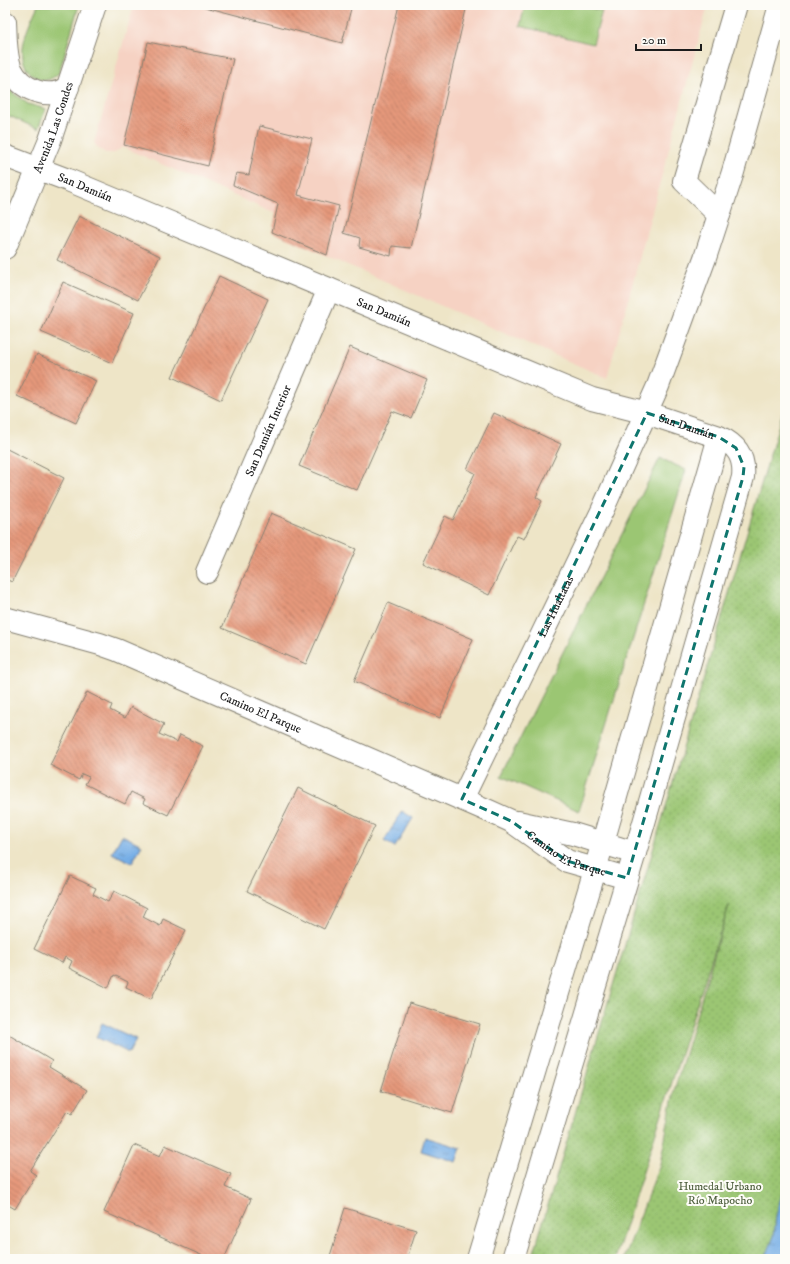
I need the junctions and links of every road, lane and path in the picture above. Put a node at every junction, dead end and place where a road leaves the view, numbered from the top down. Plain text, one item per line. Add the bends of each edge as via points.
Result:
1 (10, 5) edge
2 (95, 5) edge
3 (736, 5) edge
4 (780, 5) edge
5 (5, 18) edge
6 (5, 22) edge
7 (68, 87) junction
8 (5, 156) edge
9 (39, 169) junction
10 (719, 216) junction
11 (5, 248) edge
12 (328, 290) junction
13 (647, 413) junction
14 (718, 437) junction
15 (206, 572) dead end
16 (5, 618) edge
17 (462, 799) junction
18 (511, 821) junction
19 (602, 843) junction
20 (635, 853) junction
21 (595, 870) junction
22 (626, 878) junction
23 (478, 1259) edge
24 (513, 1259) edge

1 - 5 street
2 - 7 street, Avenida Las Condes
3 - 10 street via 684,181
4 - 10 street, Las Hualtatas
6 - 7 street via 8,58 20,81 41,93 56,93
7 - 9 street, Avenida Las Condes
8 - 9 street, San Damián
9 - 11 street, Avenida Las Condes
9 - 12 street, San Damián
10 - 13 street, Las Hualtatas
12 - 13 street, San Damián via 592,400
12 - 15 street, San Damián Interior
13 - 14 street, San Damián
13 - 17 street, Las Hualtatas
14 - 19 street
14 - 20 street, San Damián via 736,448 744,467 743,477
16 - 17 street, Camino El Parque via 117,650
17 - 18 street, Camino El Parque
18 - 19 street, Camino El Parque
18 - 21 street, Camino El Parque via 559,857
19 - 20 street, Camino El Parque
19 - 21 street
20 - 22 street
21 - 22 street, Camino El Parque
21 - 23 street
22 - 24 street

